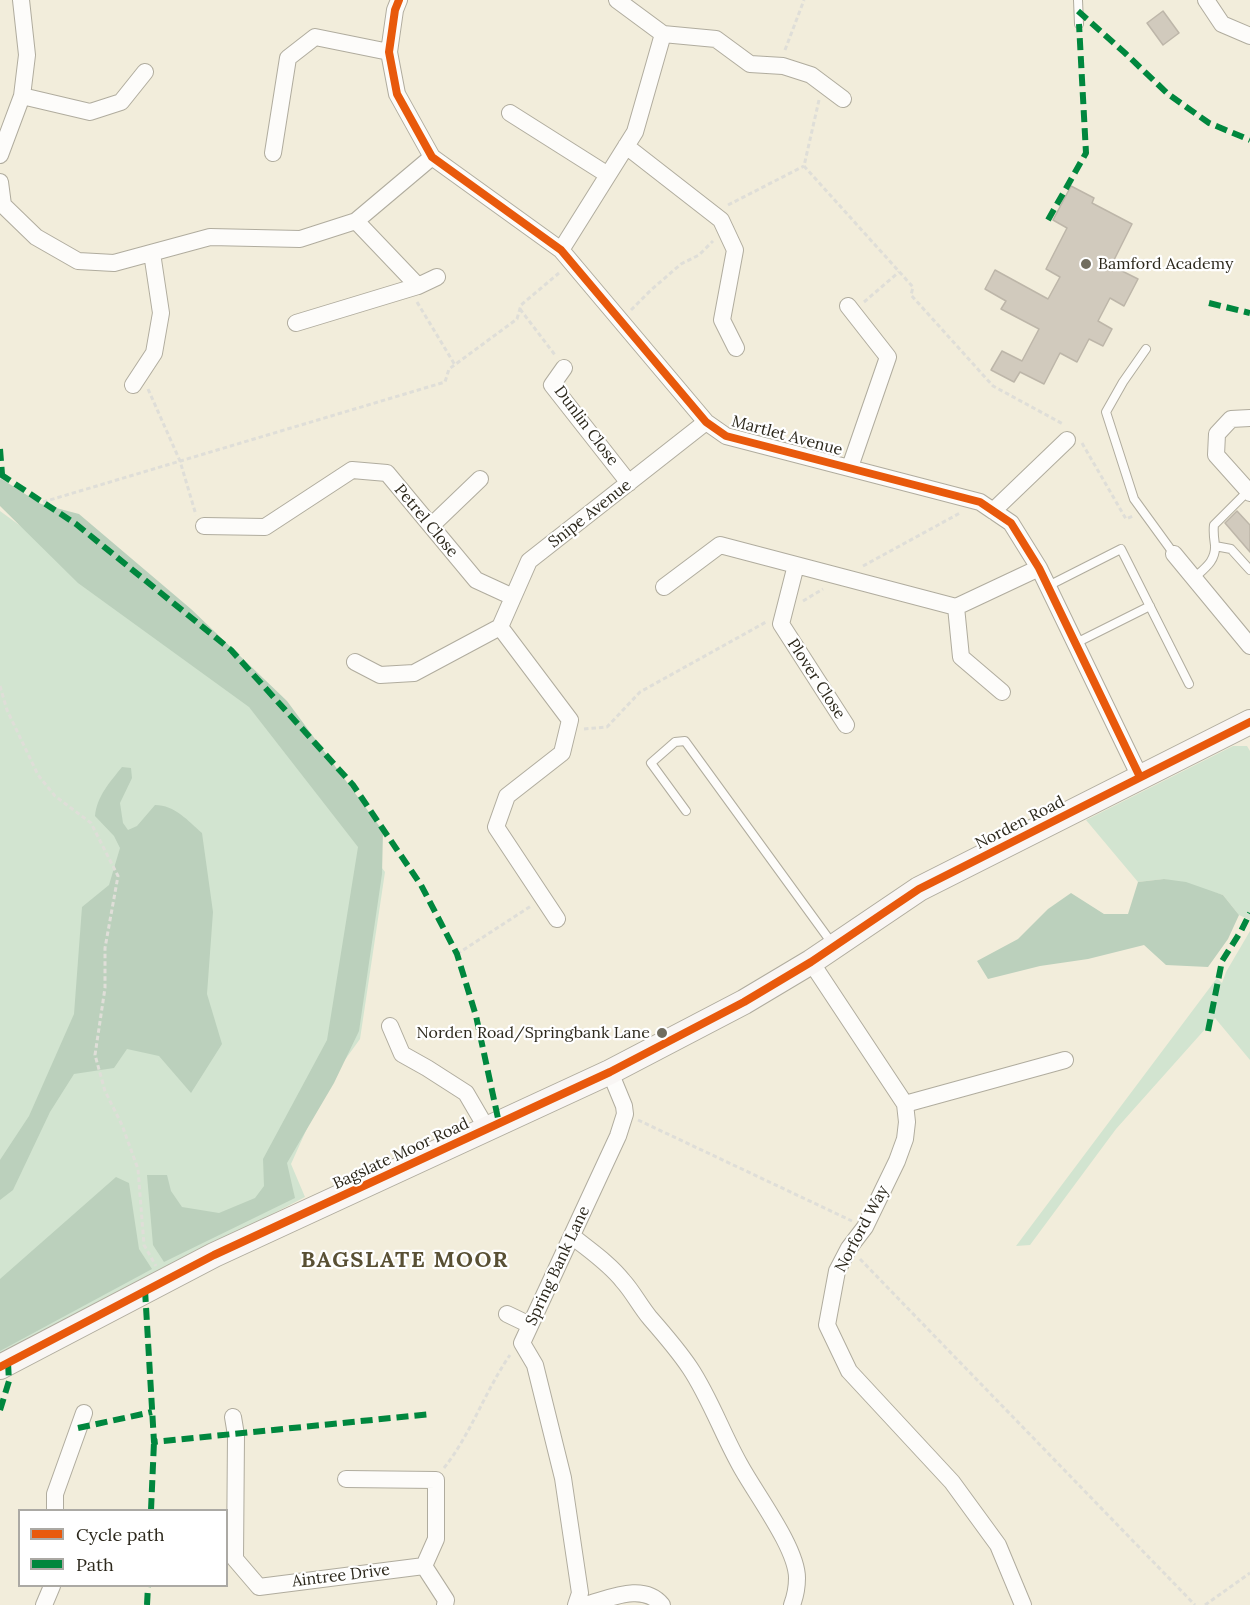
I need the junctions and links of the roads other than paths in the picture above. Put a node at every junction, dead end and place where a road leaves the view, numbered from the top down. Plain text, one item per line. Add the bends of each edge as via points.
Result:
1 (21, 0) edge
2 (399, 0) edge
3 (618, 0) edge
4 (1078, 0) edge
5 (1206, 0) edge
6 (1079, 24) dead end
7 (663, 34) junction
8 (1250, 36) edge
9 (389, 52) junction
10 (145, 72) dead end
11 (22, 96) junction
12 (843, 99) dead end
13 (510, 113) dead end
14 (626, 146) junction
15 (273, 153) dead end
16 (0, 155) edge
17 (432, 157) junction
18 (608, 175) junction
19 (0, 182) edge
20 (356, 221) junction
21 (152, 253) junction
22 (567, 256) junction
23 (437, 277) dead end
24 (414, 288) junction
25 (850, 309) road end
26 (296, 323) dead end
27 (736, 348) dead end
28 (1146, 348) dead end
29 (564, 368) road end
30 (137, 379) road end
31 (1250, 418) edge
32 (706, 422) junction
33 (1071, 436) road end
34 (850, 467) junction
35 (480, 479) dead end
36 (629, 483) junction
37 (1249, 492) edge
38 (986, 506) junction
39 (204, 526) road end
40 (431, 526) junction
41 (1215, 546) junction
42 (1174, 554) joint
43 (796, 565) junction
44 (1039, 568) junction
45 (1250, 570) edge
46 (1194, 578) junction
47 (1048, 586) junction
48 (664, 587) dead end
49 (513, 597) junction
50 (1150, 606) junction
51 (956, 607) junction
52 (500, 627) junction
53 (1076, 643) junction
54 (1250, 646) edge
55 (355, 662) dead end
56 (1189, 684) dead end
57 (1002, 692) dead end
58 (846, 725) dead end
59 (1248, 728) edge
60 (1140, 777) junction
61 (686, 810) dead end
62 (557, 919) dead end
63 (834, 946) junction
64 (811, 962) junction
65 (390, 1026) dead end
66 (1065, 1060) dead end
67 (610, 1072) junction
68 (904, 1104) junction
69 (487, 1129) junction
70 (572, 1236) junction
71 (507, 1314) dead end
72 (530, 1325) junction
73 (0, 1367) edge
74 (84, 1413) dead end
75 (233, 1418) dead end
76 (346, 1479) dead end
77 (55, 1509) edge
78 (424, 1566) junction
79 (52, 1587) edge
80 (44, 1605) edge
81 (446, 1605) edge
82 (576, 1605) edge
83 (585, 1605) edge
84 (662, 1605) edge
85 (792, 1605) edge
86 (1023, 1605) edge

1 - 11 street via 27,55
2 - 9 street, Martlet Avenue
3 - 7 street
4 - 6 lane
5 - 8 street via 1222,24
7 - 12 street via 716,39 750,64 779,66 811,75
7 - 14 street via 635,132
9 - 15 street via 315,37 288,58
9 - 17 street, Martlet Avenue via 397,94
10 - 11 street via 121,102 90,112
11 - 16 street
13 - 18 street
14 - 18 street
14 - 27 street via 721,220 735,250 722,320
17 - 20 street
17 - 22 street, Martlet Avenue
18 - 22 street
19 - 21 street via 3,205 36,237 78,261 114,263
20 - 21 street via 300,239 210,237
20 - 24 street
21 - 30 street via 161,313 154,353
22 - 32 street, Martlet Avenue
23 - 24 street
24 - 26 street
25 - 34 street via 888,357
28 - 42 lane via 1107,412 1134,499
29 - 36 street, Dunlin Close via 552,385
31 - 37 street via 1231,419 1217,434 1216,455
32 - 34 street, Martlet Avenue via 726,436
32 - 36 street, Snipe Avenue
33 - 38 street
34 - 38 street, Martlet Avenue
35 - 40 street
36 - 49 street, Snipe Avenue via 529,561
37 - 41 lane via 1214,525
38 - 44 street, Martlet Avenue via 1011,523
39 - 40 street, Petrel Close via 266,527 352,470 387,473
40 - 49 street, Petrel Close via 476,580
41 - 45 lane via 1231,549
41 - 46 lane via 1215,556
42 - 46 street
43 - 48 street via 720,545
43 - 51 street
43 - 58 street, Plover Close via 781,624
44 - 47 street, Martlet Avenue
44 - 51 street
46 - 54 street
47 - 50 lane via 1121,549
47 - 53 street, Martlet Avenue
49 - 52 street, Snipe Avenue
50 - 53 lane
50 - 56 lane
51 - 57 street via 961,657
52 - 55 street via 414,673 380,675
52 - 62 street via 570,720 562,753 507,796 496,827
53 - 60 street, Martlet Avenue
59 - 60 street, Norden Road
60 - 63 street, Norden Road via 918,889
61 - 63 lane via 651,763 675,742 685,741
63 - 64 street, Norden Road
64 - 67 street, Bagslate Moor Road
64 - 68 street
65 - 69 street via 402,1054 466,1093
66 - 68 street
67 - 69 street, Bagslate Moor Road
67 - 70 street, Spring Bank Lane via 625,1114
68 - 86 street, Norford Way via 905,1139 864,1227 837,1271 827,1325 849,1371 952,1482 998,1545
69 - 73 street, Bagslate Moor Road via 214,1255
70 - 72 street, Spring Bank Lane
70 - 85 street via 623,1280 690,1368 793,1557 797,1577
71 - 72 street
72 - 82 street, Spring Bank Lane via 522,1343 535,1365 563,1478 580,1593
74 - 77 street via 55,1494
75 - 78 street, Aintree Drive via 235,1559 259,1587
76 - 78 street via 435,1480 436,1539
78 - 81 street
79 - 80 street
83 - 84 street via 629,1593 647,1594

